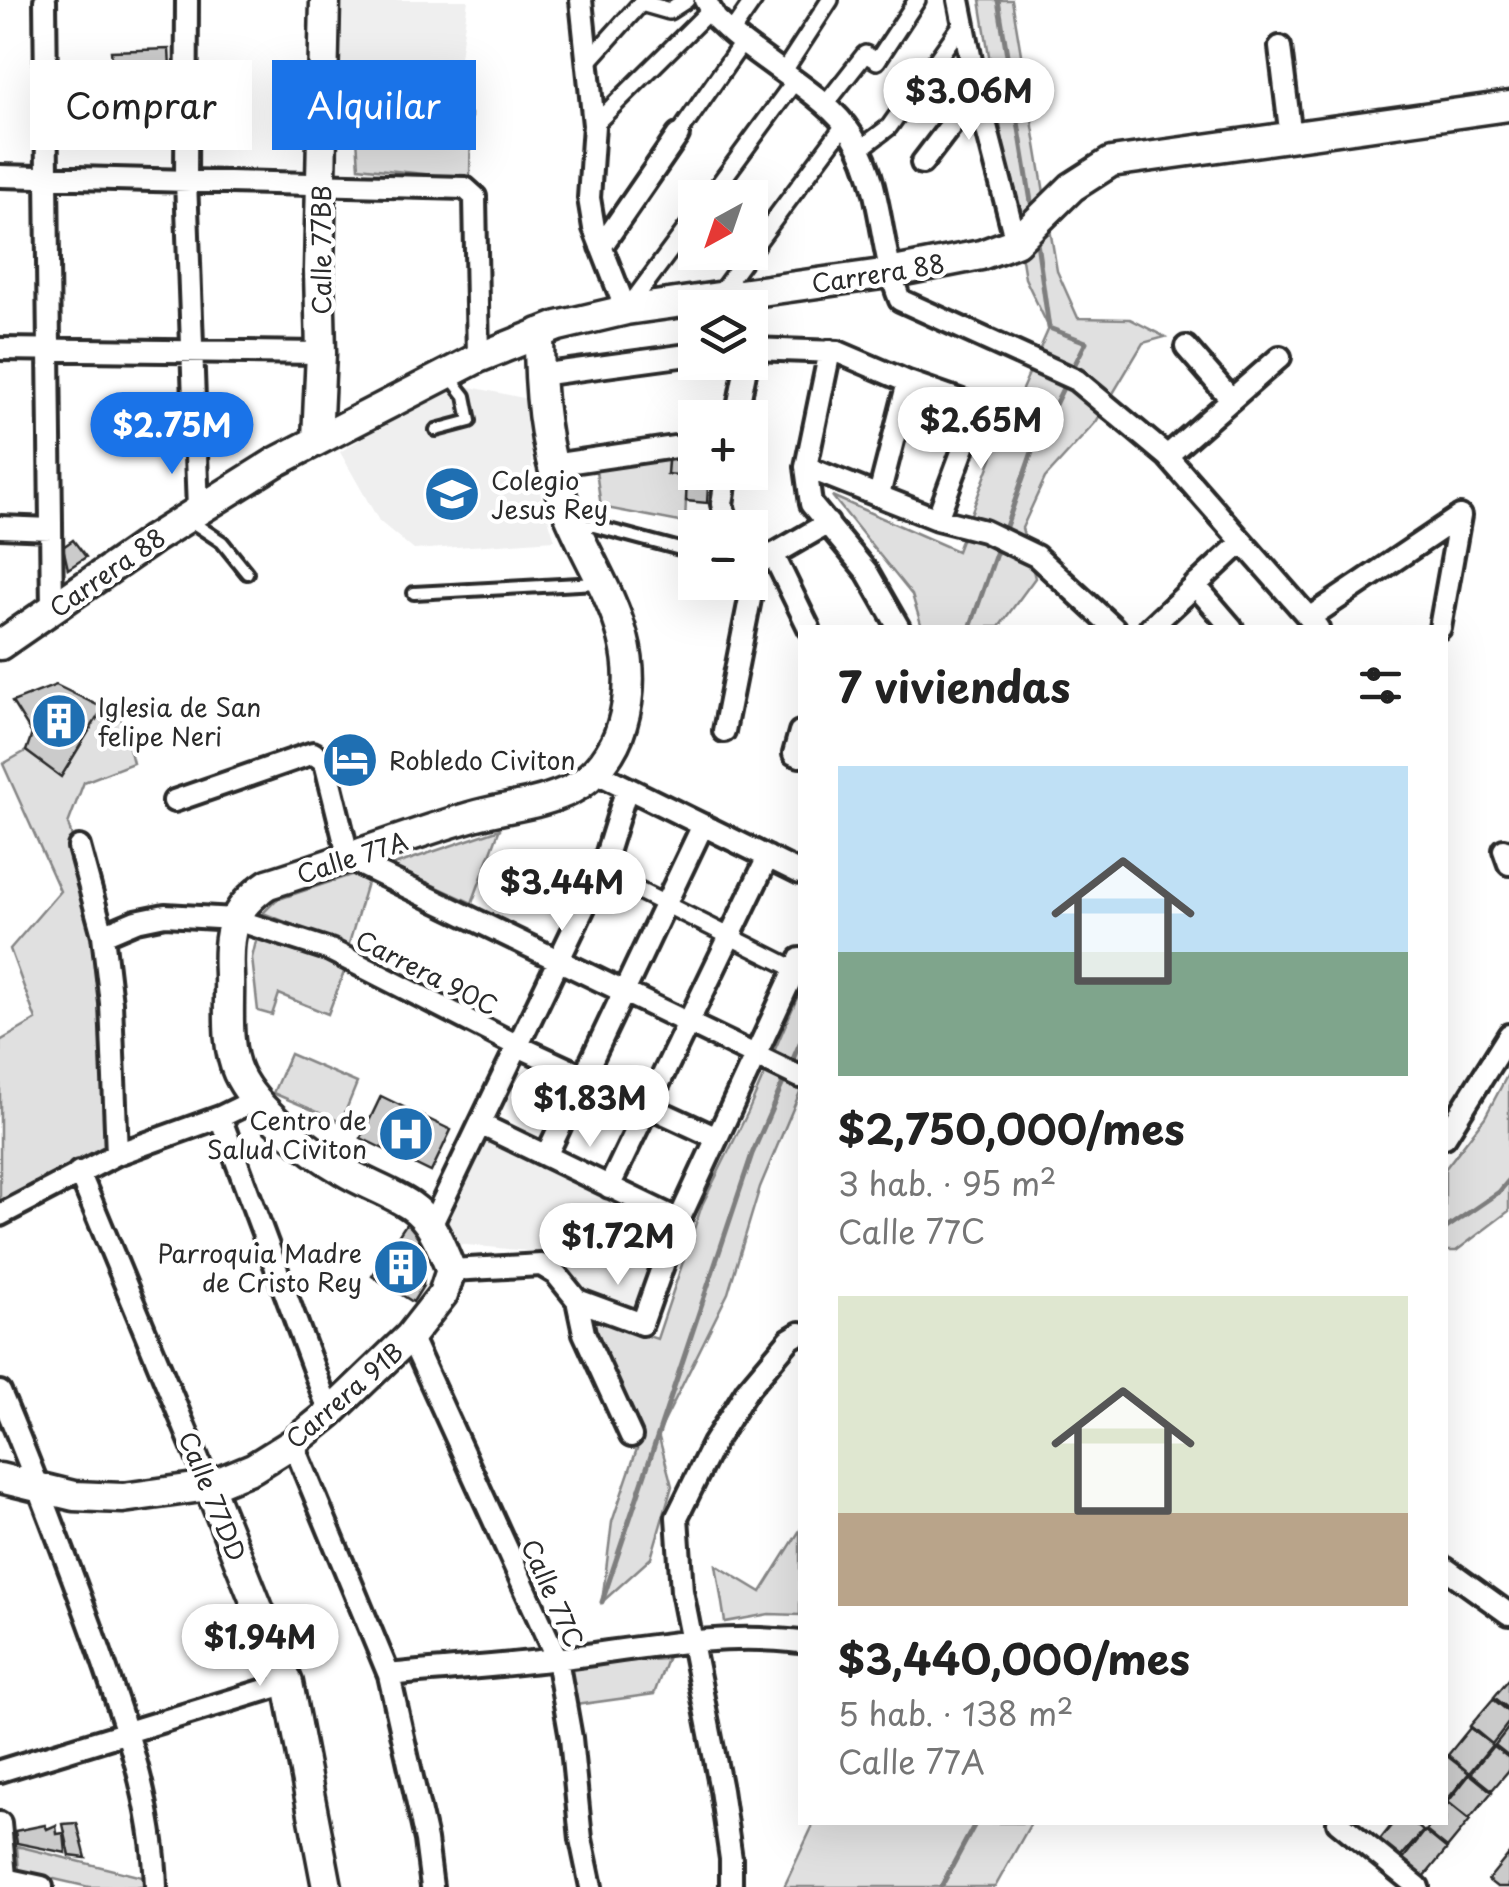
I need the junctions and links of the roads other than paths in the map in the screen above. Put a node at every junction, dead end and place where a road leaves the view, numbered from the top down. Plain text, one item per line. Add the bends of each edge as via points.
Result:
1 (45, 0) edge
2 (186, 0) edge
3 (325, 0) edge
4 (581, 0) edge
5 (686, 0) edge
6 (754, 0) edge
7 (830, 0) edge
8 (917, 0) edge
9 (960, 0) edge
10 (708, 5) edge
11 (962, 24) junction
12 (737, 38) junction
13 (1280, 46) dead end
14 (588, 62) junction
15 (788, 78) junction
16 (977, 92) junction
17 (825, 105) junction
18 (1509, 106) edge
19 (845, 124) junction
20 (594, 126) junction
21 (678, 136) joint
22 (1291, 138) junction
23 (860, 149) junction
24 (922, 163) dead end
25 (0, 176) edge
26 (46, 178) junction
27 (186, 180) junction
28 (721, 180) edge
29 (322, 182) junction
30 (768, 228) edge
31 (1029, 230) junction
32 (678, 240) edge
33 (601, 247) junction
34 (736, 270) edge
35 (889, 272) junction
36 (721, 290) edge
37 (764, 290) edge
38 (678, 302) edge
39 (626, 310) junction
40 (539, 332) junction
41 (1186, 347) dead end
42 (0, 350) edge
43 (768, 350) edge
44 (48, 351) junction
45 (191, 352) junction
46 (321, 352) junction
47 (830, 352) junction
48 (678, 356) edge
49 (1280, 357) dead end
50 (478, 358) junction
51 (447, 372) junction
52 (539, 375) junction
53 (908, 382) junction
54 (1231, 399) junction
55 (436, 430) dead end
56 (317, 439) junction
57 (678, 446) edge
58 (1166, 456) junction
59 (552, 465) junction
60 (806, 466) junction
61 (879, 496) junction
62 (192, 514) junction
63 (937, 519) junction
64 (828, 523) junction
65 (576, 526) junction
66 (0, 527) edge
67 (52, 529) junction
68 (1242, 542) junction
69 (678, 548) edge
70 (773, 554) junction
71 (768, 557) edge
72 (247, 572) dead end
73 (604, 583) junction
74 (1195, 586) junction
75 (414, 594) dead end
76 (748, 600) edge
77 (52, 611) junction
78 (1313, 622) edge
79 (808, 625) edge
80 (897, 625) edge
81 (1111, 625) edge
82 (1153, 625) edge
83 (1229, 625) edge
84 (1441, 625) edge
85 (0, 645) edge
86 (724, 731) dead end
87 (595, 772) junction
88 (627, 788) junction
89 (174, 801) dead end
90 (702, 825) junction
91 (79, 848) dead end
92 (768, 857) junction
93 (349, 860) junction
94 (601, 872) junction
95 (798, 872) edge
96 (665, 904) junction
97 (234, 919) junction
98 (103, 935) junction
99 (729, 936) junction
100 (559, 960) junction
101 (798, 964) edge
102 (624, 991) junction
103 (688, 1022) junction
104 (1509, 1036) edge
105 (518, 1046) junction
106 (754, 1054) junction
107 (584, 1076) junction
108 (798, 1077) edge
109 (255, 1100) junction
110 (648, 1106) junction
111 (220, 1117) junction
112 (480, 1124) junction
113 (1448, 1132) edge
114 (716, 1137) junction
115 (117, 1154) junction
116 (546, 1156) junction
117 (79, 1172) junction
118 (609, 1186) junction
119 (0, 1215) edge
120 (679, 1220) junction
121 (431, 1226) junction
122 (451, 1270) junction
123 (576, 1300) junction
124 (798, 1334) edge
125 (410, 1336) junction
126 (0, 1392) edge
127 (330, 1413) junction
128 (632, 1436) dead end
129 (293, 1444) junction
130 (0, 1478) edge
131 (209, 1486) junction
132 (42, 1490) junction
133 (1448, 1570) edge
134 (1509, 1614) edge
135 (693, 1642) junction
136 (798, 1642) edge
137 (556, 1659) junction
138 (389, 1674) junction
139 (288, 1683) junction
140 (128, 1732) junction
141 (0, 1771) edge
142 (0, 1823) edge
143 (1342, 1825) edge
144 (4, 1881) edge
145 (42, 1887) edge
146 (156, 1887) edge
147 (328, 1887) edge
148 (432, 1887) edge
149 (591, 1887) edge
150 (731, 1887) edge
151 (1418, 1887) edge

1 - 26 street
2 - 27 street
3 - 29 street, Calle 77BB
4 - 14 street
5 - 14 street via 669,11 641,3
6 - 12 street
7 - 15 street
8 - 17 street via 876,61 865,54
9 - 11 street
10 - 12 street
10 - 20 street
11 - 16 street
11 - 23 street via 889,127
12 - 15 street
12 - 21 street
13 - 22 street
14 - 20 street
15 - 17 street
15 - 28 street
16 - 24 street
16 - 31 street
17 - 19 street
18 - 22 street, Carrera 88
19 - 23 street
19 - 30 street
20 - 33 street via 589,198
21 - 33 street
22 - 31 street, Carrera 88 via 1112,162 1072,187
23 - 35 street
25 - 26 street
26 - 27 street
26 - 44 street
27 - 29 street
27 - 45 street
29 - 46 street, Calle 77BB
29 - 50 street via 465,188 475,197
31 - 35 street, Carrera 88 via 982,256
32 - 39 street
33 - 39 street
34 - 36 street
35 - 37 street, Carrera 88
35 - 58 street via 900,300 1076,380
38 - 39 street, Carrera 88
39 - 40 street, Carrera 88
40 - 50 street, Carrera 88
40 - 52 street
41 - 54 street
42 - 44 street
43 - 47 street
44 - 45 street
44 - 67 street
45 - 46 street
45 - 62 street
46 - 56 street, Calle 77BB
47 - 53 street
47 - 60 street
48 - 52 street
49 - 54 street
50 - 51 street, Carrera 88
51 - 55 lane via 465,396 470,421
51 - 56 street, Carrera 88
52 - 59 street
53 - 61 street
53 - 63 street via 979,407
54 - 58 street
56 - 62 street, Carrera 88
57 - 59 street
58 - 68 street
59 - 65 street
60 - 61 street
60 - 64 street via 811,504
61 - 63 street
62 - 72 lane
62 - 77 street, Carrera 88
63 - 81 street via 984,531 1036,556
64 - 70 street
64 - 80 street
65 - 69 lane
65 - 73 street
66 - 67 street
67 - 77 street
68 - 74 street
68 - 78 street
70 - 71 street
70 - 79 street
73 - 75 lane
73 - 87 street via 627,644 628,707 617,744
74 - 82 street
74 - 83 street
76 - 86 street
77 - 85 street, Carrera 88
78 - 84 street via 1460,516
87 - 88 street
87 - 93 street, Calle 77A via 573,789 470,816
88 - 90 street
88 - 94 street
89 - 93 street via 313,753 325,762
90 - 92 street
90 - 96 street
91 - 98 street
92 - 95 street
92 - 99 street
93 - 97 street, Calle 77A via 268,884 246,899
93 - 100 street
94 - 96 street
94 - 100 street
96 - 99 street
96 - 102 street
97 - 98 street, Carrera 90C via 164,915
97 - 105 street, Carrera 90C via 330,950
97 - 109 street via 228,950 231,1047
98 - 115 street
99 - 101 street
99 - 103 street
100 - 102 street
100 - 105 street
101 - 106 street
102 - 103 street
102 - 107 street
103 - 106 street
103 - 110 street
104 - 113 street
105 - 107 street, Carrera 90C
105 - 112 street
106 - 108 street
106 - 114 street
107 - 110 street, Carrera 90C
107 - 116 street
109 - 111 street
109 - 121 street via 326,1159 412,1207
110 - 114 street, Carrera 90C
110 - 118 street
111 - 115 street
111 - 127 street
112 - 116 street
112 - 121 street
114 - 120 street
115 - 117 street
116 - 118 street
117 - 119 street
117 - 131 street, Calle 77DD
118 - 120 street
120 - 123 street via 642,1324
121 - 122 street
122 - 123 street via 541,1265
122 - 125 street, Carrera 91B via 443,1294
123 - 128 street via 584,1333
124 - 135 street via 747,1390 677,1516
125 - 127 street, Carrera 91B
125 - 137 street, Calle 77C
126 - 132 street
127 - 129 street, Carrera 91B
129 - 131 street, Carrera 91B
129 - 138 street
130 - 132 street, Carrera 91B
131 - 132 street, Carrera 91B via 123,1498
131 - 139 street, Calle 77DD
132 - 140 street
133 - 134 street
135 - 136 street
135 - 137 street
135 - 150 street
137 - 138 street
137 - 149 street, Calle 77C
138 - 148 street
139 - 140 street
139 - 147 street, Calle 77DD
140 - 141 street
140 - 146 street
142 - 144 street
143 - 151 street
144 - 145 street

